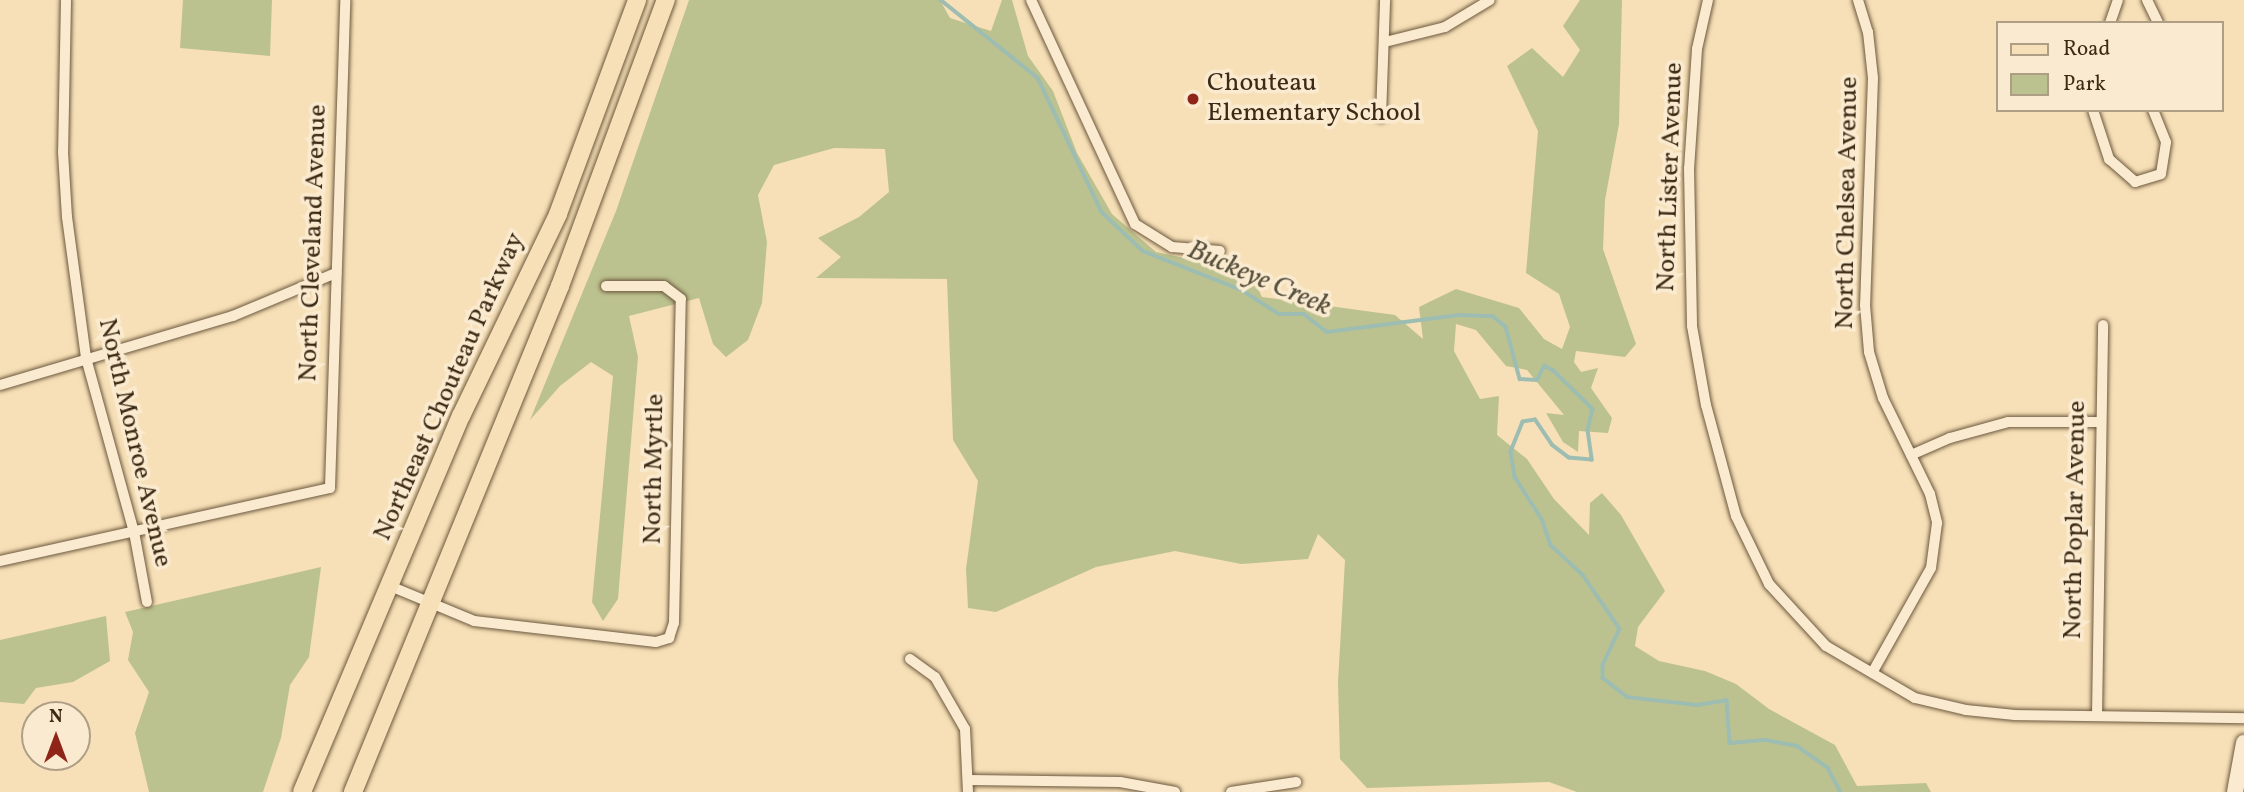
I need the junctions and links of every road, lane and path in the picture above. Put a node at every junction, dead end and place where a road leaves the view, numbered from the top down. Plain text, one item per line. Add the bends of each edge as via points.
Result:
1 (66, 0) edge
2 (345, 0) edge
3 (636, 0) edge
4 (666, 0) edge
5 (1031, 0) edge
6 (1385, 0) edge
7 (1490, 0) edge
8 (1708, 0) edge
9 (1858, 0) edge
10 (2118, 0) edge
11 (2147, 0) edge
12 (2111, 21) edge
13 (2157, 21) edge
14 (1385, 42) junction
15 (2094, 112) edge
16 (2153, 112) edge
17 (1381, 117) dead end
18 (1220, 251) dead end
19 (336, 272) junction
20 (606, 286) dead end
21 (2103, 325) dead end
22 (86, 358) junction
23 (0, 385) edge
24 (2100, 422) junction
25 (1911, 455) junction
26 (134, 533) junction
27 (0, 561) edge
28 (390, 586) junction
29 (147, 603) dead end
30 (429, 604) junction
31 (910, 659) dead end
32 (1872, 673) junction
33 (2097, 716) junction
34 (2244, 718) edge
35 (2244, 743) edge
36 (319, 752) junction
37 (1296, 782) dead end
38 (969, 786) edge
39 (302, 792) edge
40 (314, 792) edge
41 (353, 792) edge
42 (1175, 792) edge
43 (1231, 792) edge
44 (2235, 792) edge

1 - 22 street, North Monroe Avenue via 64,184
2 - 19 street, North Cleveland Avenue
3 - 28 main road, Northeast Chouteau Parkway via 558,214 461,416
4 - 30 main road via 555,298
5 - 18 street via 1104,166 1135,224 1155,241 1172,247
6 - 14 street
7 - 14 street via 1445,27
8 - 32 street, North Lister Avenue via 1697,49 1688,226 1692,326 1706,405 1736,516 1769,584 1826,646
9 - 25 street, North Chelsea Avenue via 1868,32 1873,78 1866,329 1875,376
10 - 12 street
11 - 13 street
14 - 17 street
15 - 16 street via 2109,159 2135,182 2161,174 2166,142
19 - 22 street via 233,316
19 - 26 street, North Cleveland Avenue via 330,488
20 - 30 street, North Myrtle via 664,286 681,299 674,623 669,639 656,642 474,621
21 - 24 street, North Poplar Avenue
22 - 23 street
22 - 26 street, North Monroe Avenue
24 - 25 street via 2008,422 1950,438
24 - 33 street, North Poplar Avenue
25 - 32 street, North Chelsea Avenue via 1934,508 1935,553
26 - 27 street
26 - 29 street, North Monroe Avenue
28 - 30 street
28 - 36 main road, Northeast Chouteau Parkway
30 - 41 main road
31 - 38 street via 935,677 952,701 965,729
32 - 33 street, North Lister Avenue via 1914,698 1966,710
33 - 34 street, North Lister Avenue
35 - 44 main road
36 - 39 main road, Northeast Chouteau Parkway
36 - 40 main road
37 - 43 street
38 - 42 street via 1120,782

